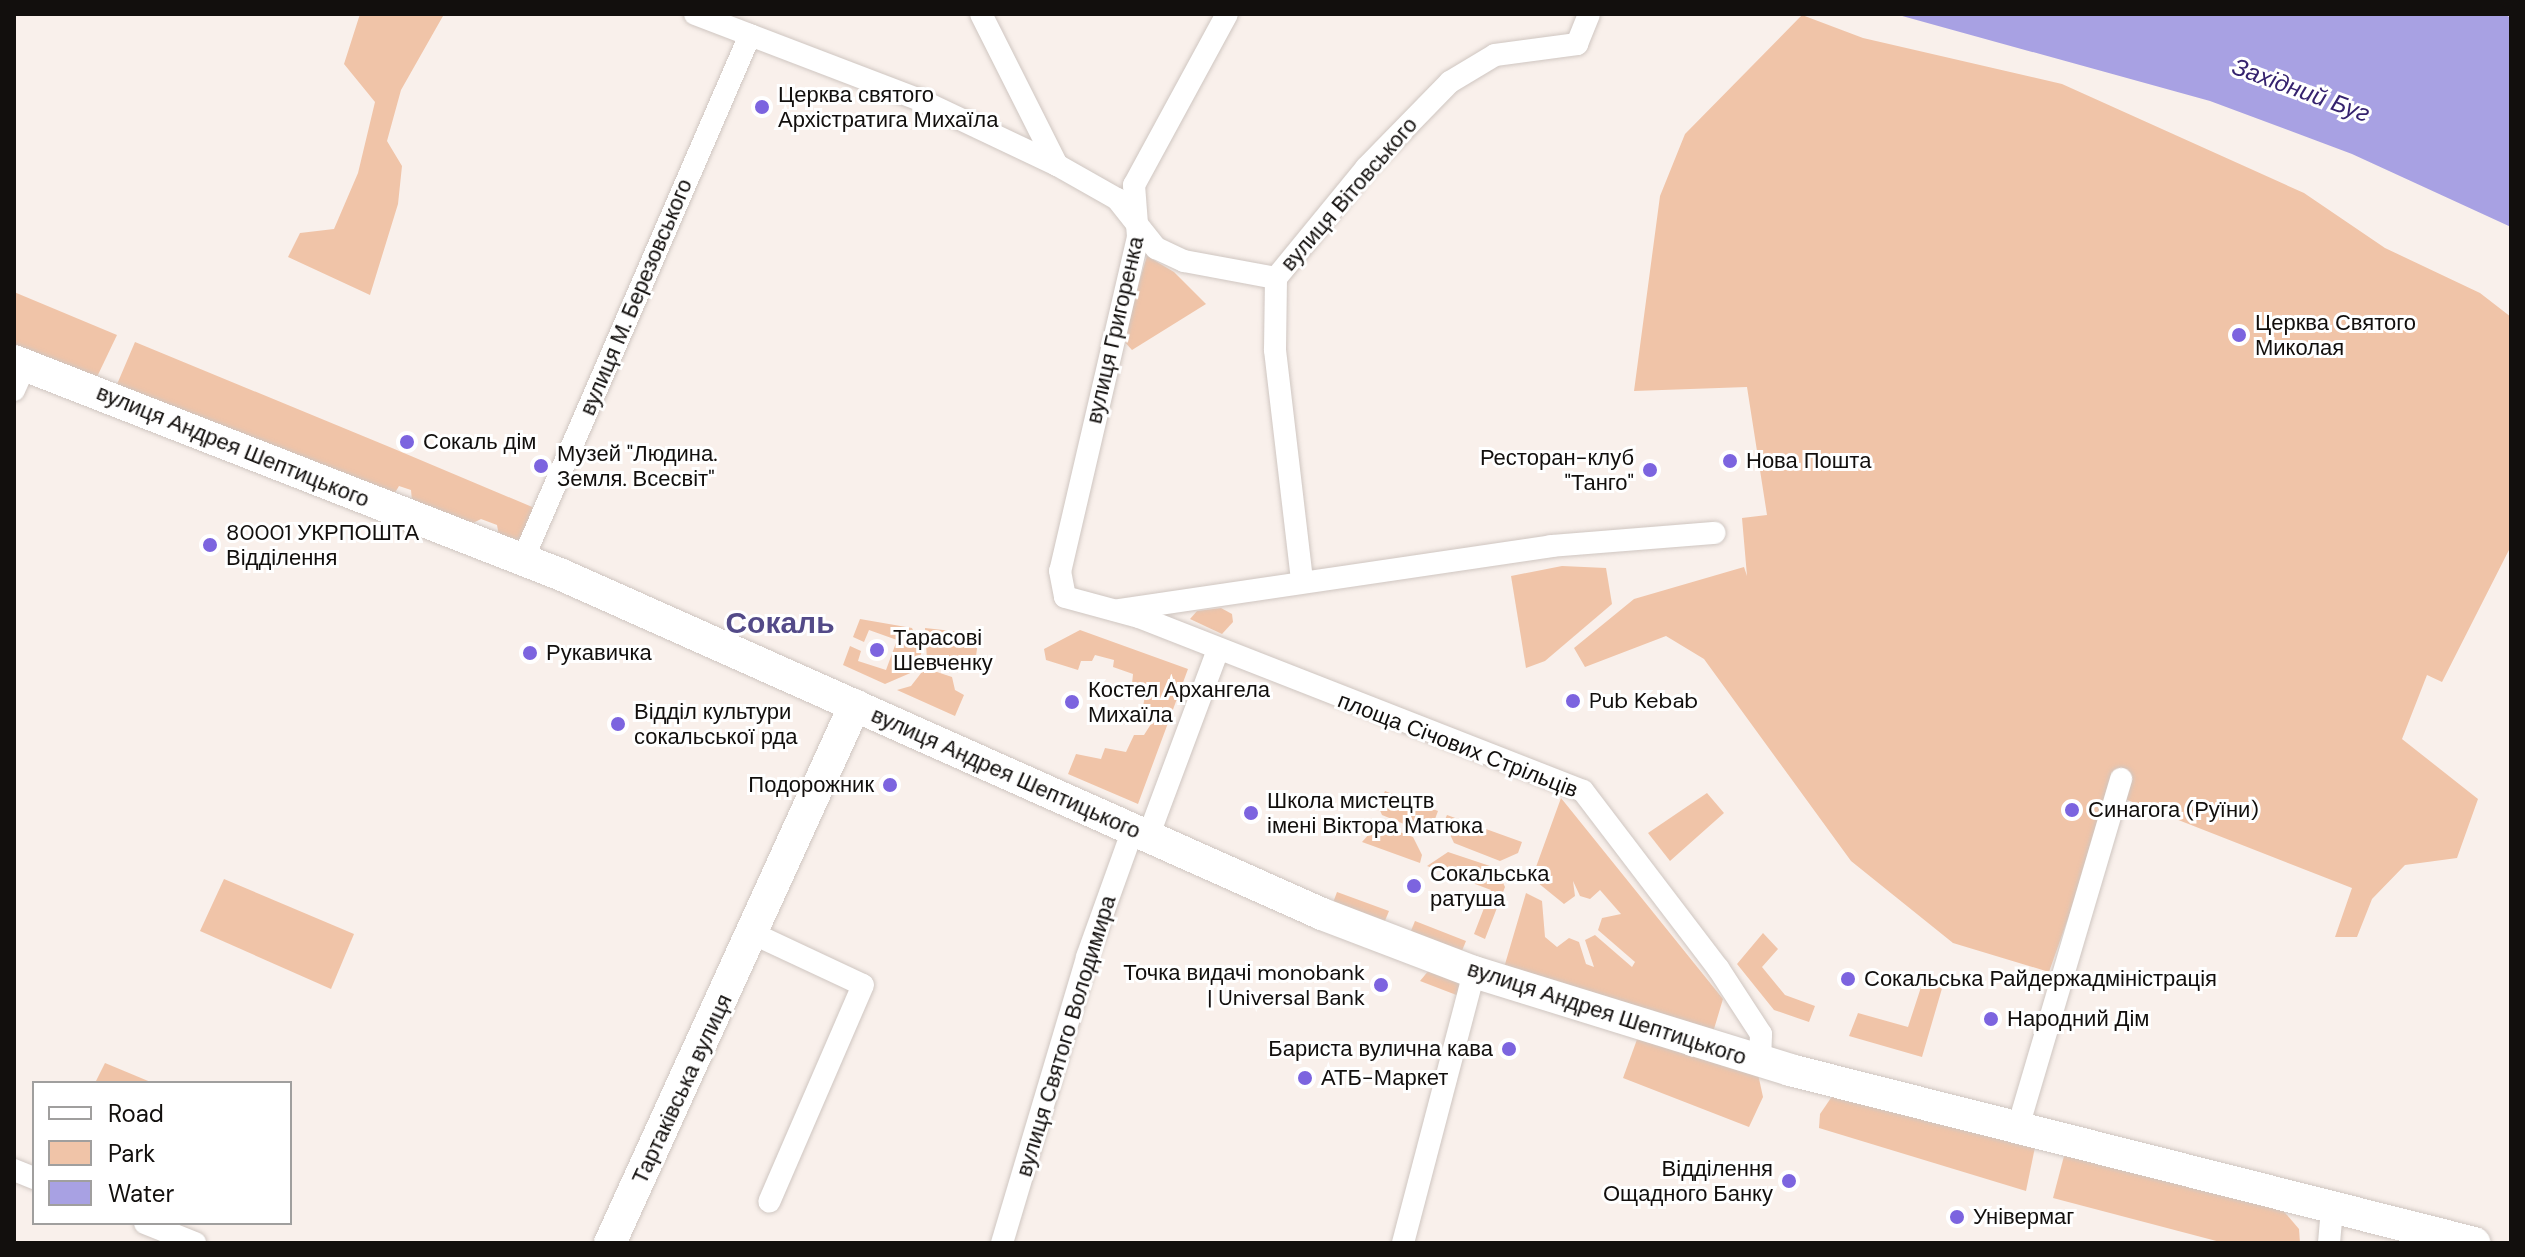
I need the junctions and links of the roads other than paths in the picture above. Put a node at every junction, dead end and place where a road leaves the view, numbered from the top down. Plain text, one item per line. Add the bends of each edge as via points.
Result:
1 (695, 14) edge
2 (981, 14) edge
3 (1227, 14) edge
4 (1589, 14) edge
5 (750, 35) junction
6 (1057, 165) junction
7 (1139, 221) junction
8 (1276, 278) junction
9 (18, 372) edge
10 (1714, 533) dead end
11 (523, 559) junction
12 (1060, 571) joint
13 (1302, 580) junction
14 (1119, 610) junction
15 (1218, 650) junction
16 (855, 705) junction
17 (2121, 779) dead end
18 (1140, 833) junction
19 (754, 934) junction
20 (1474, 972) junction
21 (1760, 1062) junction
22 (2018, 1127) junction
23 (769, 1202) dead end
24 (2332, 1209) junction
25 (150, 1225) edge
26 (195, 1243) edge
27 (610, 1243) edge
28 (1002, 1243) edge
29 (1403, 1243) edge
30 (2329, 1243) edge
31 (2474, 1243) edge

1 - 5 street
2 - 6 street
3 - 7 street, вулиця Григоренка via 1134,185
4 - 8 street, вулиця Вітовського via 1577,44 1495,55 1450,82 1366,168
5 - 6 street via 918,99
5 - 11 street, вулиця М. Березовського
6 - 7 street via 1117,199
7 - 8 street via 1156,248 1184,261
7 - 12 street, вулиця Григоренка
8 - 13 street, вулиця Вітовського via 1275,350
9 - 11 street, вулиця Андрея Шептицького
10 - 13 street, площа Січових Стрільців via 1551,546
11 - 16 street, вулиця Андрея Шептицького
12 - 14 street, площа Січових Стрільців via 1065,597
13 - 14 street, площа Січових Стрільців
14 - 15 street, площа Січових Стрільців
15 - 18 street, вулиця Святого Володимира
15 - 21 street, площа Січових Стрільців via 1583,791 1761,1034
16 - 18 street, вулиця Андрея Шептицького
16 - 19 street, Тартаківська вулиця
17 - 22 street
18 - 20 street, вулиця Андрея Шептицького via 1322,914
18 - 28 street, вулиця Святого Володимира via 1087,957
19 - 23 street via 863,985
19 - 27 street, Тартаківська вулиця
20 - 21 street, вулиця Андрея Шептицького
20 - 29 street
21 - 22 street, вулиця Андрея Шептицького
22 - 24 street, вулиця Андрея Шептицького
24 - 30 street
24 - 31 street, вулиця Андрея Шептицького
25 - 26 street

